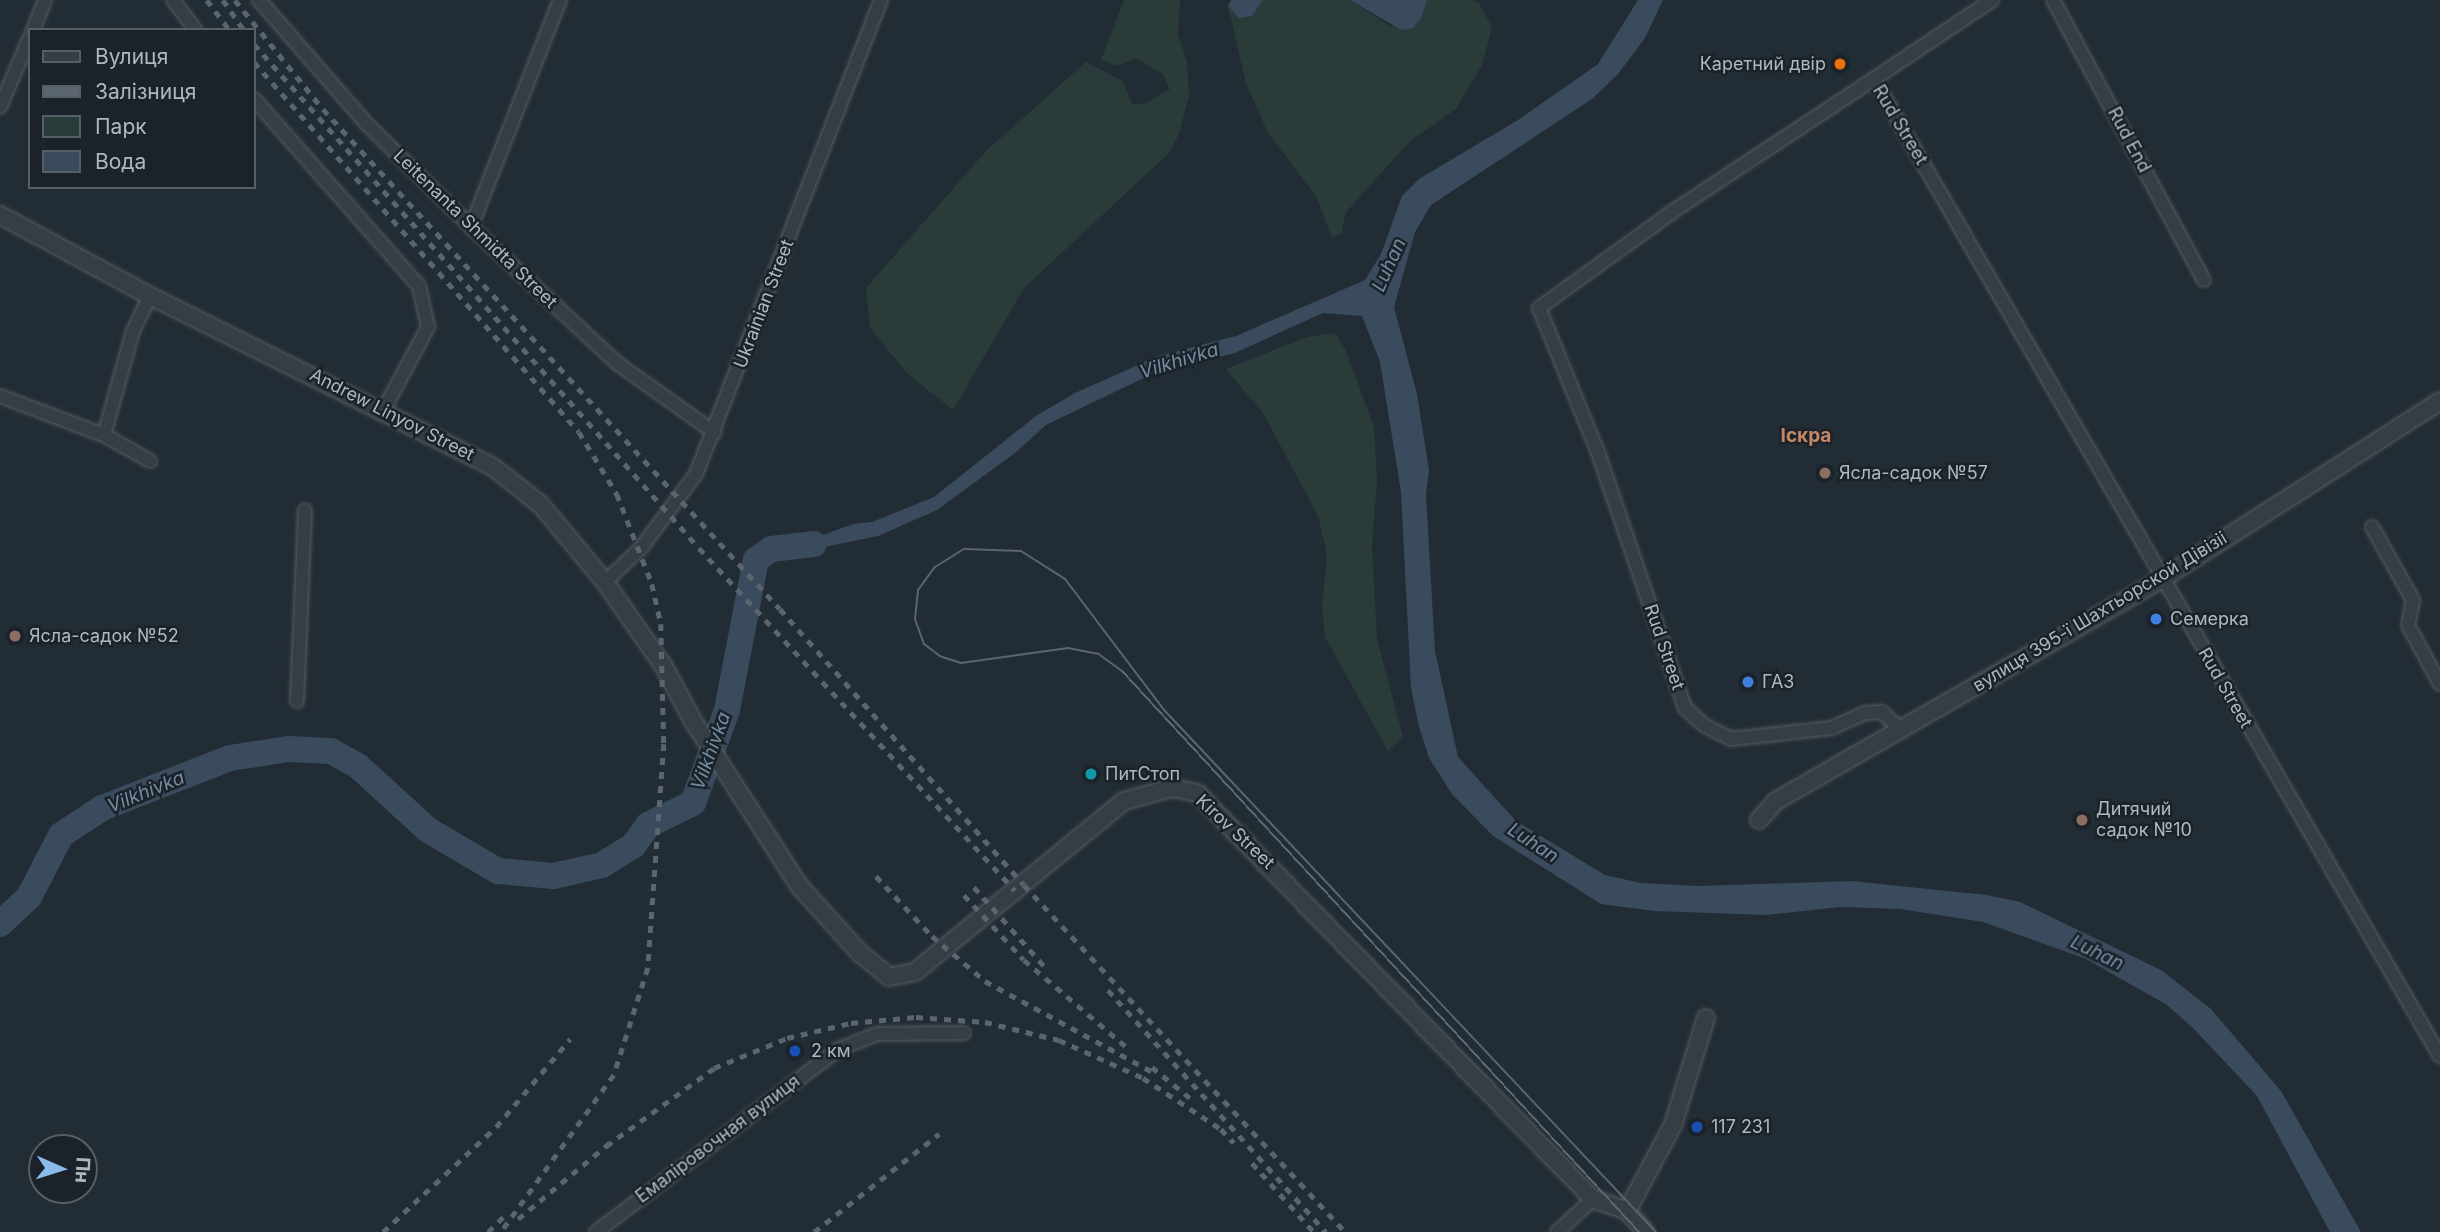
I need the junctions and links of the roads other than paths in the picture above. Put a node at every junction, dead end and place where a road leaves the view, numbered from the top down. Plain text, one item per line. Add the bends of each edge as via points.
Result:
1 (46, 0) edge
2 (173, 0) edge
3 (259, 0) edge
4 (560, 0) edge
5 (881, 0) edge
6 (1992, 0) edge
7 (2053, 0) edge
8 (34, 28) edge
9 (194, 28) edge
10 (28, 42) edge
11 (1874, 79) junction
12 (256, 101) edge
13 (0, 107) edge
14 (0, 215) edge
15 (471, 227) junction
16 (2204, 280) dead end
17 (150, 296) junction
18 (0, 396) edge
19 (2440, 401) edge
20 (384, 409) junction
21 (715, 433) junction
22 (104, 435) junction
23 (150, 461) dead end
24 (305, 510) dead end
25 (2372, 527) dead end
26 (2162, 579) junction
27 (605, 582) junction
28 (2440, 684) edge
29 (297, 701) dead end
30 (1900, 729) junction
31 (741, 796) joint
32 (1759, 820) dead end
33 (1706, 1018) dead end
34 (964, 1033) dead end
35 (2440, 1056) edge
36 (1593, 1199) junction
37 (1627, 1211) junction
38 (596, 1232) edge
39 (1557, 1232) edge
40 (1647, 1232) edge

1 - 8 street
2 - 9 street
3 - 15 street, Leitenanta Shmidta Street via 366,123
4 - 15 street
5 - 21 street, Ukrainian Street
6 - 11 street
7 - 16 street, Rud End
10 - 13 street
11 - 26 street, Rud Street
11 - 30 street, Rud Street via 1672,212 1539,308 1599,455 1685,708 1704,726 1731,739 1832,728 1865,713 1882,712
12 - 20 street via 419,286 428,327
14 - 17 street, Andrew Linyov Street
15 - 21 street, Leitenanta Shmidta Street via 617,363
17 - 20 street, Andrew Linyov Street
17 - 22 street via 133,331
18 - 22 street
19 - 26 street, вулиця 395-ї Шахтьорской Дівізіі
20 - 27 street, Andrew Linyov Street via 492,467 532,497
21 - 27 street, Ukrainian Street via 696,474 641,548
22 - 23 street
24 - 29 street
25 - 28 street via 2413,600 2408,625
26 - 30 street, вулиця 395-ї Шахтьорской Дівізіі
26 - 35 street, Rud Street
27 - 31 street, Andrew Linyov Street via 663,664
30 - 32 street, вулиця 395-ї Шахтьорской Дівізіі via 1776,800
31 - 36 street, Kirov Street via 800,887 861,954 890,977 915,972 1124,801 1172,788 1197,793
33 - 37 street via 1673,1125
34 - 38 street, Емаліровочная вулиця via 877,1034 838,1049
36 - 37 street, Kirov Street
36 - 39 street
37 - 40 street, Kirov Street

